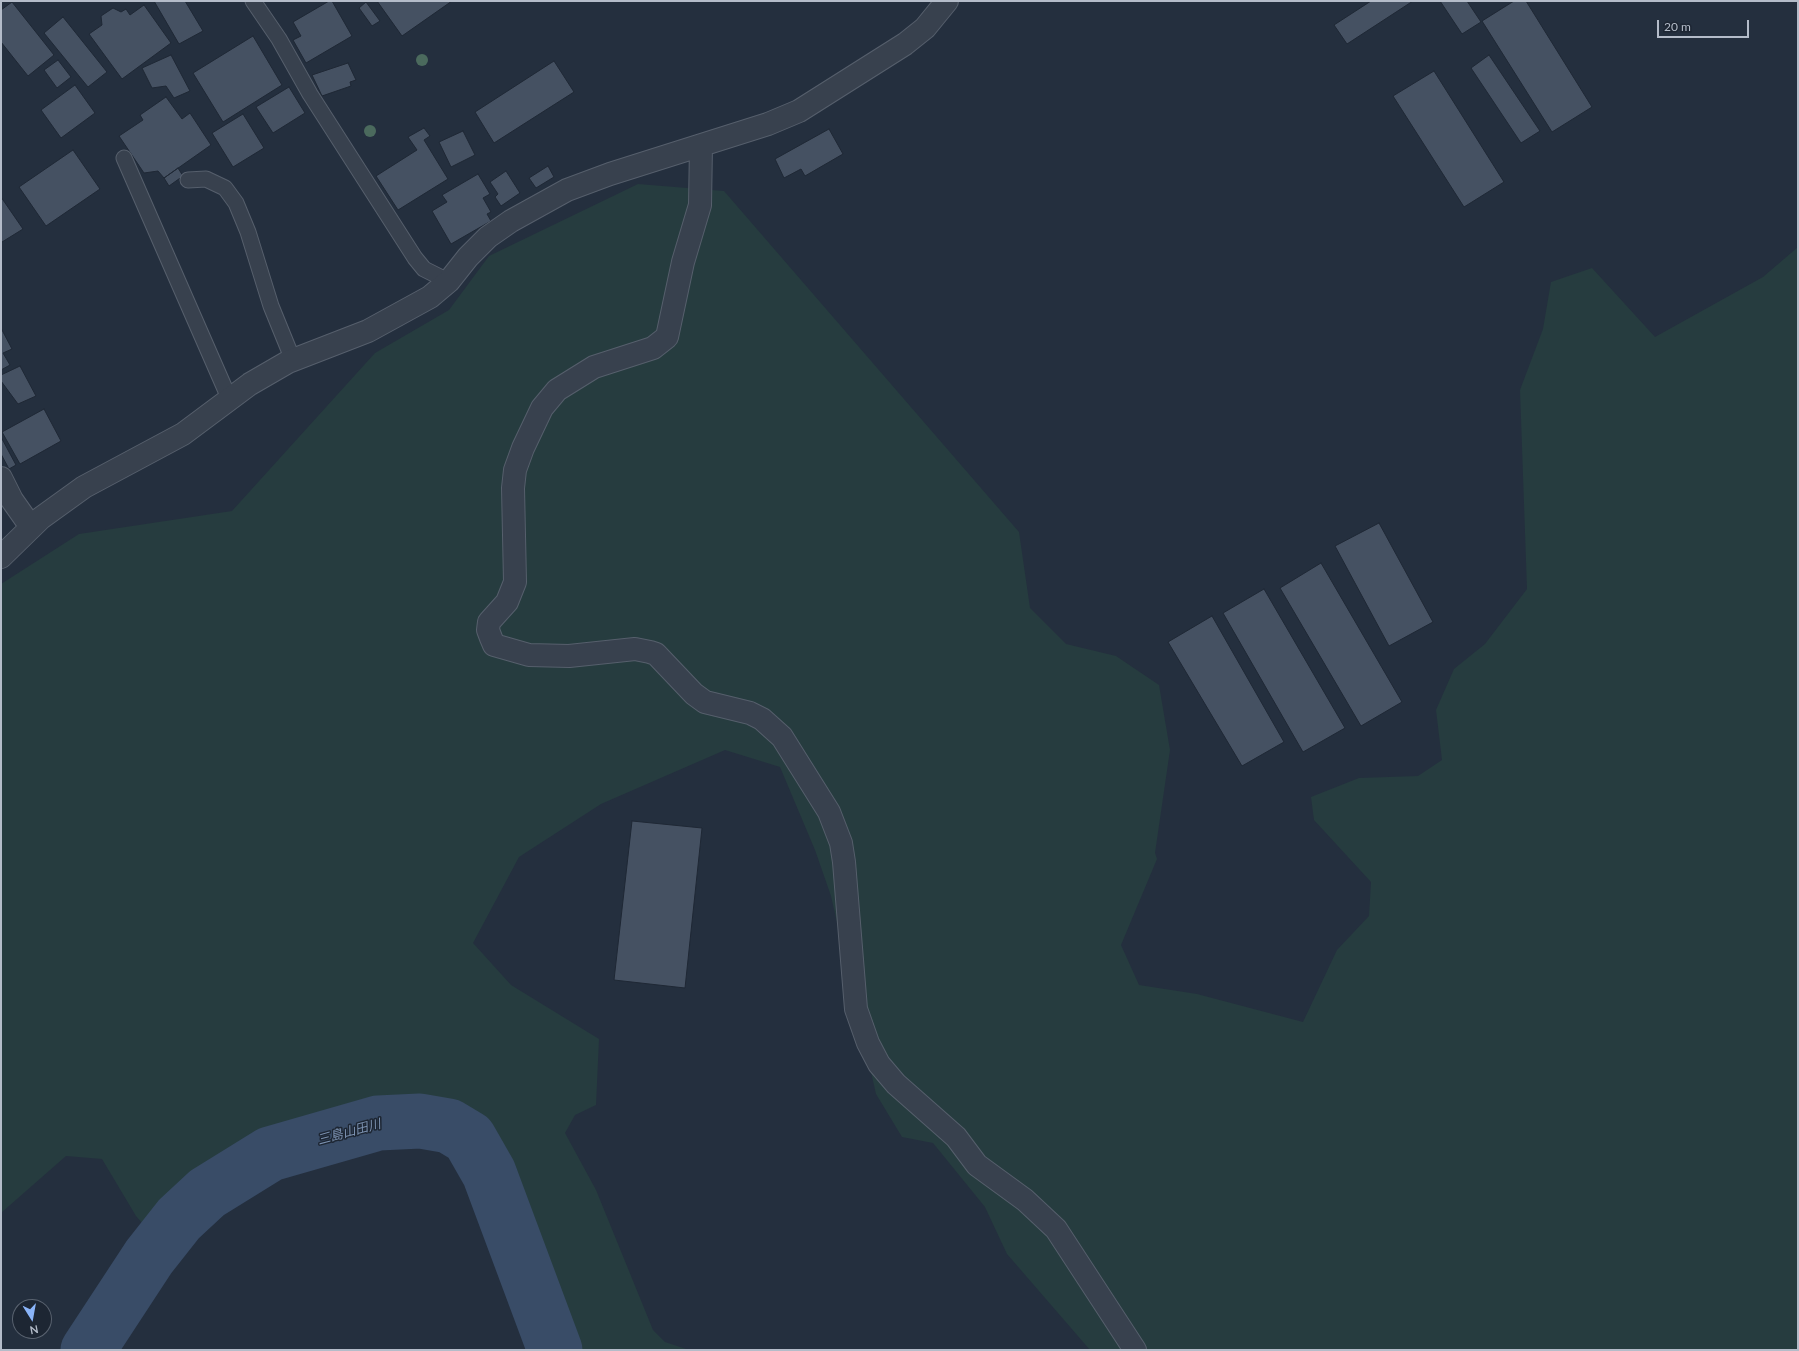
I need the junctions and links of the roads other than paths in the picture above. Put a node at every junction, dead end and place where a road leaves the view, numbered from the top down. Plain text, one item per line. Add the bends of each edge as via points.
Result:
1 (252, 1) edge
2 (947, 1) edge
3 (700, 146) junction
4 (124, 158) dead end
5 (188, 180) dead end
6 (448, 281) junction
7 (293, 360) junction
8 (229, 398) junction
9 (1, 478) edge
10 (31, 527) junction
11 (1, 557) edge
12 (1135, 1350) edge

1 - 6 lane via 279,39 310,94 415,258 424,269
2 - 3 street via 925,28 904,44 799,111
3 - 6 street via 567,190 488,237
3 - 12 street via 700,205 683,262 666,337 653,348 594,366 557,390 542,408 515,470 515,582 507,602 489,622 488,630 494,645 529,655 569,656 635,649 656,654 682,683 705,702 762,719 782,737 829,812 841,843 856,1010 879,1064 901,1088 956,1137 977,1165 1025,1200 1056,1230
4 - 8 lane
5 - 7 lane via 206,179 225,188 236,203 248,232 271,306
6 - 7 street via 430,297 368,331
7 - 8 street
8 - 10 street via 183,434 84,488
9 - 10 street via 12,500
10 - 11 street

